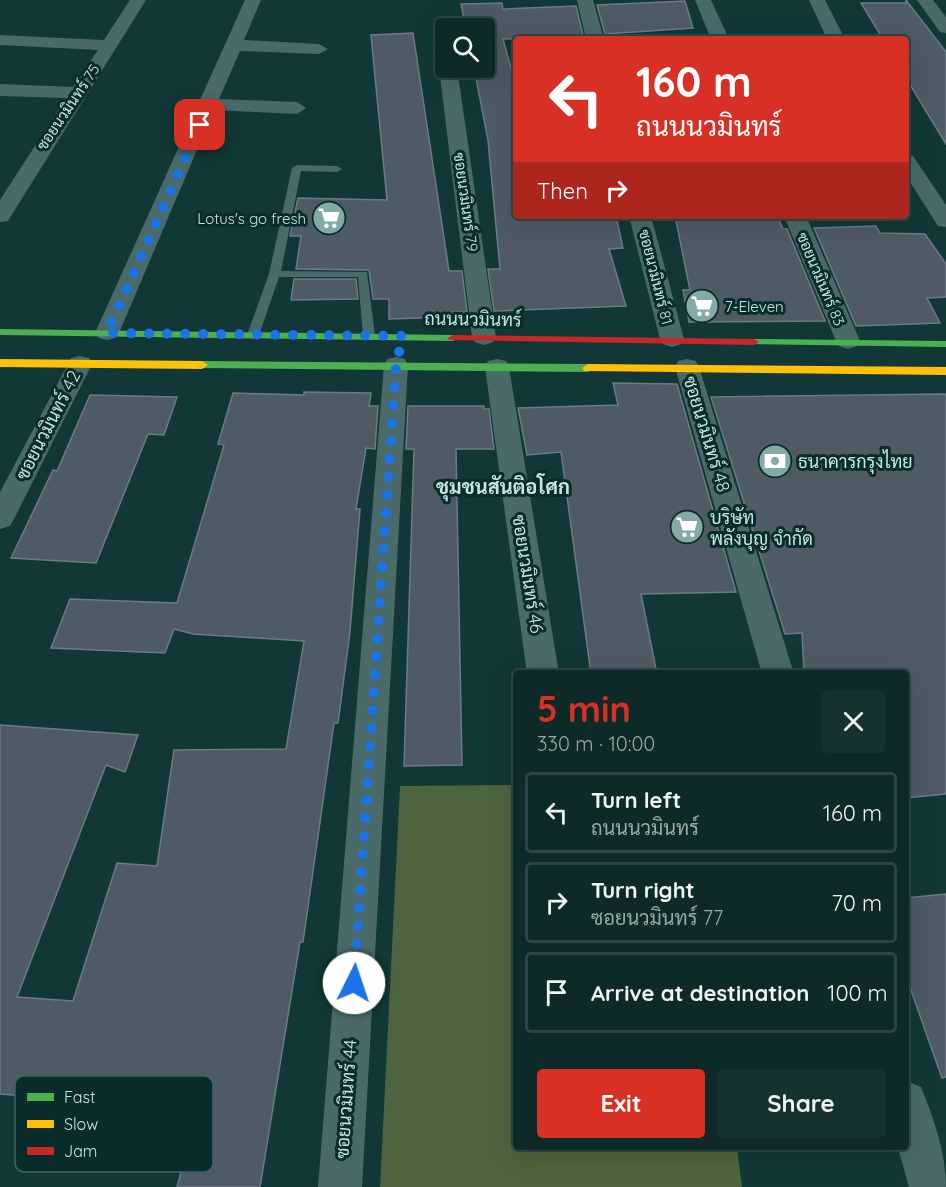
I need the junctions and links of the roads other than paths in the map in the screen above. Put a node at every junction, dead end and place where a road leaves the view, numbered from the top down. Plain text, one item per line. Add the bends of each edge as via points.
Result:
1 (138, 0) edge
2 (254, 0) edge
3 (585, 0) edge
4 (703, 0) edge
5 (817, 0) edge
6 (925, 0) edge
7 (946, 28) edge
8 (594, 36) edge
9 (719, 36) edge
10 (835, 36) edge
11 (0, 40) edge
12 (110, 45) junction
13 (233, 45) junction
14 (319, 49) dead end
15 (449, 78) edge
16 (0, 90) edge
17 (78, 93) junction
18 (209, 104) junction
19 (297, 108) dead end
20 (909, 164) edge
21 (337, 169) dead end
22 (5, 170) dead end
23 (26, 172) junction
24 (0, 216) edge
25 (641, 219) edge
26 (796, 219) edge
27 (946, 220) edge
28 (275, 274) junction
29 (0, 332) edge
30 (107, 333) junction
31 (253, 335) junction
32 (369, 336) junction
33 (484, 337) junction
34 (672, 339) junction
35 (848, 341) junction
36 (946, 344) edge
37 (400, 351) junction
38 (0, 363) edge
39 (80, 363) junction
40 (497, 367) junction
41 (687, 368) junction
42 (946, 371) edge
43 (0, 519) edge
44 (542, 670) edge
45 (777, 670) edge
46 (909, 1112) edge
47 (340, 1187) edge
48 (931, 1187) edge

1 - 12 street, ซอยนวมินทร์ 75
2 - 13 street
3 - 8 street
4 - 9 street
5 - 10 street
6 - 7 street
11 - 12 street
12 - 17 street, ซอยนวมินทร์ 75
13 - 14 street
13 - 18 street
15 - 33 street, ซอยนวมินทร์ 79
16 - 17 street
17 - 23 street, ซอยนวมินทร์ 75
18 - 19 street
18 - 30 street
20 - 27 street
21 - 28 lane via 297,168
22 - 23 street
23 - 24 street, ซอยนวมินทร์ 75
25 - 34 street, ซอยนวมินทร์ 81
26 - 35 street, ซอยนวมินทร์ 83
28 - 31 lane
28 - 32 lane via 363,274
29 - 30 main road, ถนนนวมินทร์
30 - 31 main road, ถนนนวมินทร์
31 - 32 main road, ถนนนวมินทร์
32 - 37 main road, ถนนนวมินทร์
33 - 34 main road, ถนนนวมินทร์
33 - 37 main road, ถนนนวมินทร์
34 - 35 main road, ถนนนวมินทร์
35 - 36 main road, ถนนนวมินทร์
37 - 39 main road, ถนนนวมินทร์
37 - 40 main road, ถนนนวมินทร์
37 - 47 street, ซอยนวมินทร์ 44
38 - 39 main road, ถนนนวมินทร์
39 - 43 street, ซอยนวมินทร์ 42
40 - 41 main road, ถนนนวมินทร์
40 - 44 street, ซอยนวมินทร์ 46
41 - 42 main road, ถนนนวมินทร์
41 - 45 street, ซอยนวมินทร์ 48
46 - 48 street

